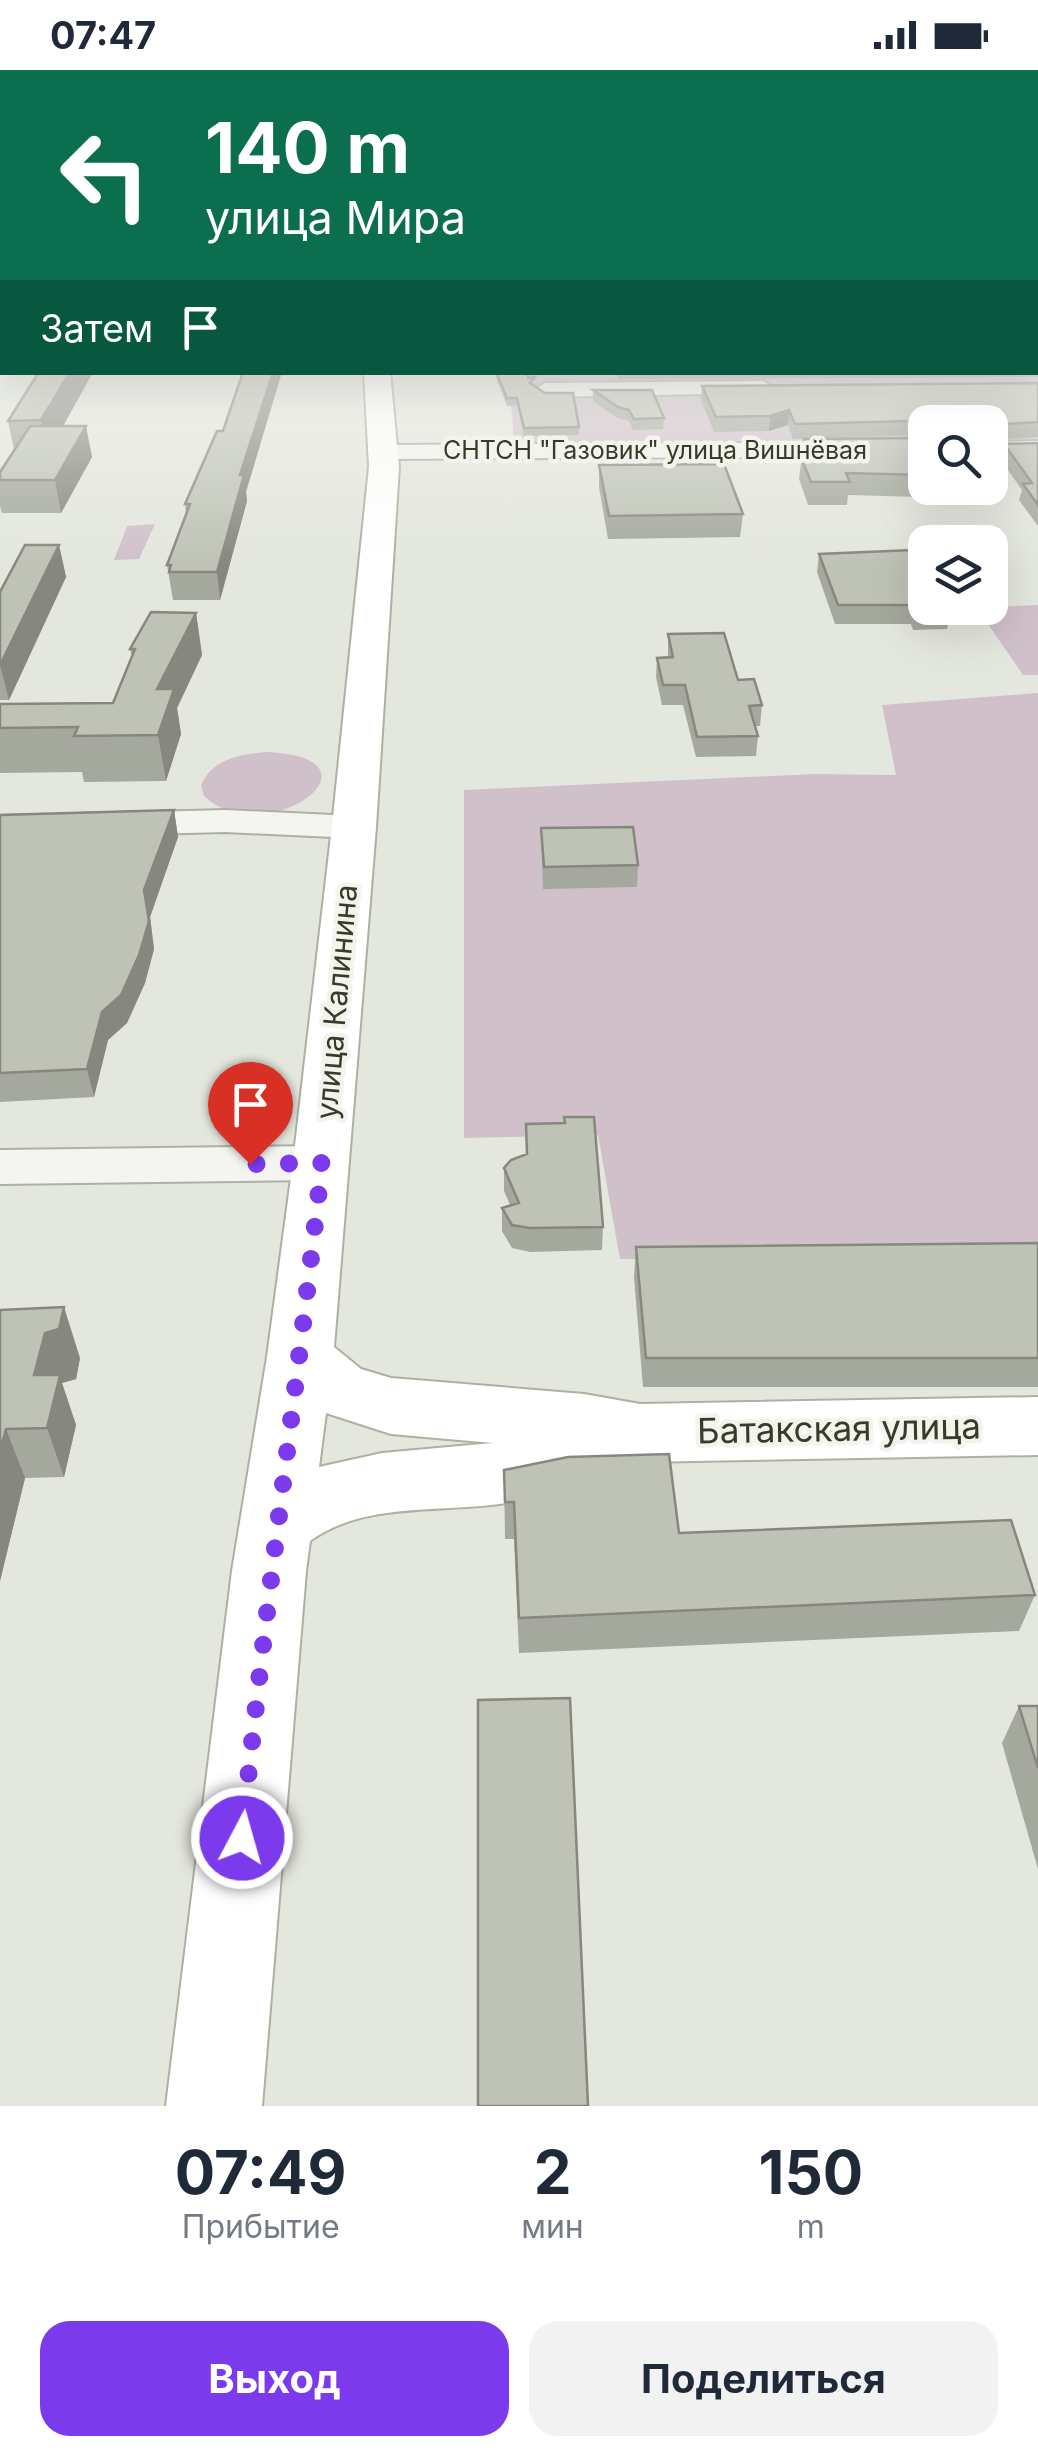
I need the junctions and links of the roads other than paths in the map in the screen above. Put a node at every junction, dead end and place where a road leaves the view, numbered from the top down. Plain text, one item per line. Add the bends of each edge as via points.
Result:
1 (378, 375) edge
2 (646, 381) edge
3 (784, 388) edge
4 (545, 390) edge
5 (1038, 448) edge
6 (908, 449) edge
7 (1008, 449) edge
8 (689, 450) junction
9 (384, 452) junction
10 (0, 814) edge
11 (225, 821) junction
12 (0, 827) edge
13 (354, 827) junction
14 (322, 1163) junction
15 (0, 1168) edge
16 (300, 1357) junction
17 (1038, 1426) edge
18 (640, 1432) junction
19 (278, 1523) junction
20 (214, 2106) edge

1 - 9 main road, улица Калинина
2 - 3 street
2 - 4 street
2 - 8 street
5 - 7 street
6 - 8 street, СНТСН "Газовик" улица Вишнёвая
8 - 9 street, СНТСН "Газовик" улица Вишнёвая
9 - 13 main road, улица Калинина
10 - 11 street via 190,807
11 - 12 street
11 - 13 street
13 - 14 main road, улица Калинина
14 - 15 street
14 - 16 main road, улица Калинина
16 - 18 main road, Батакская улица via 339,1390 390,1406
16 - 19 main road, улица Калинина
17 - 18 main road, Батакская улица
18 - 19 main road, Батакская улица via 512,1472 382,1484 308,1500
19 - 20 main road, улица Калинина

